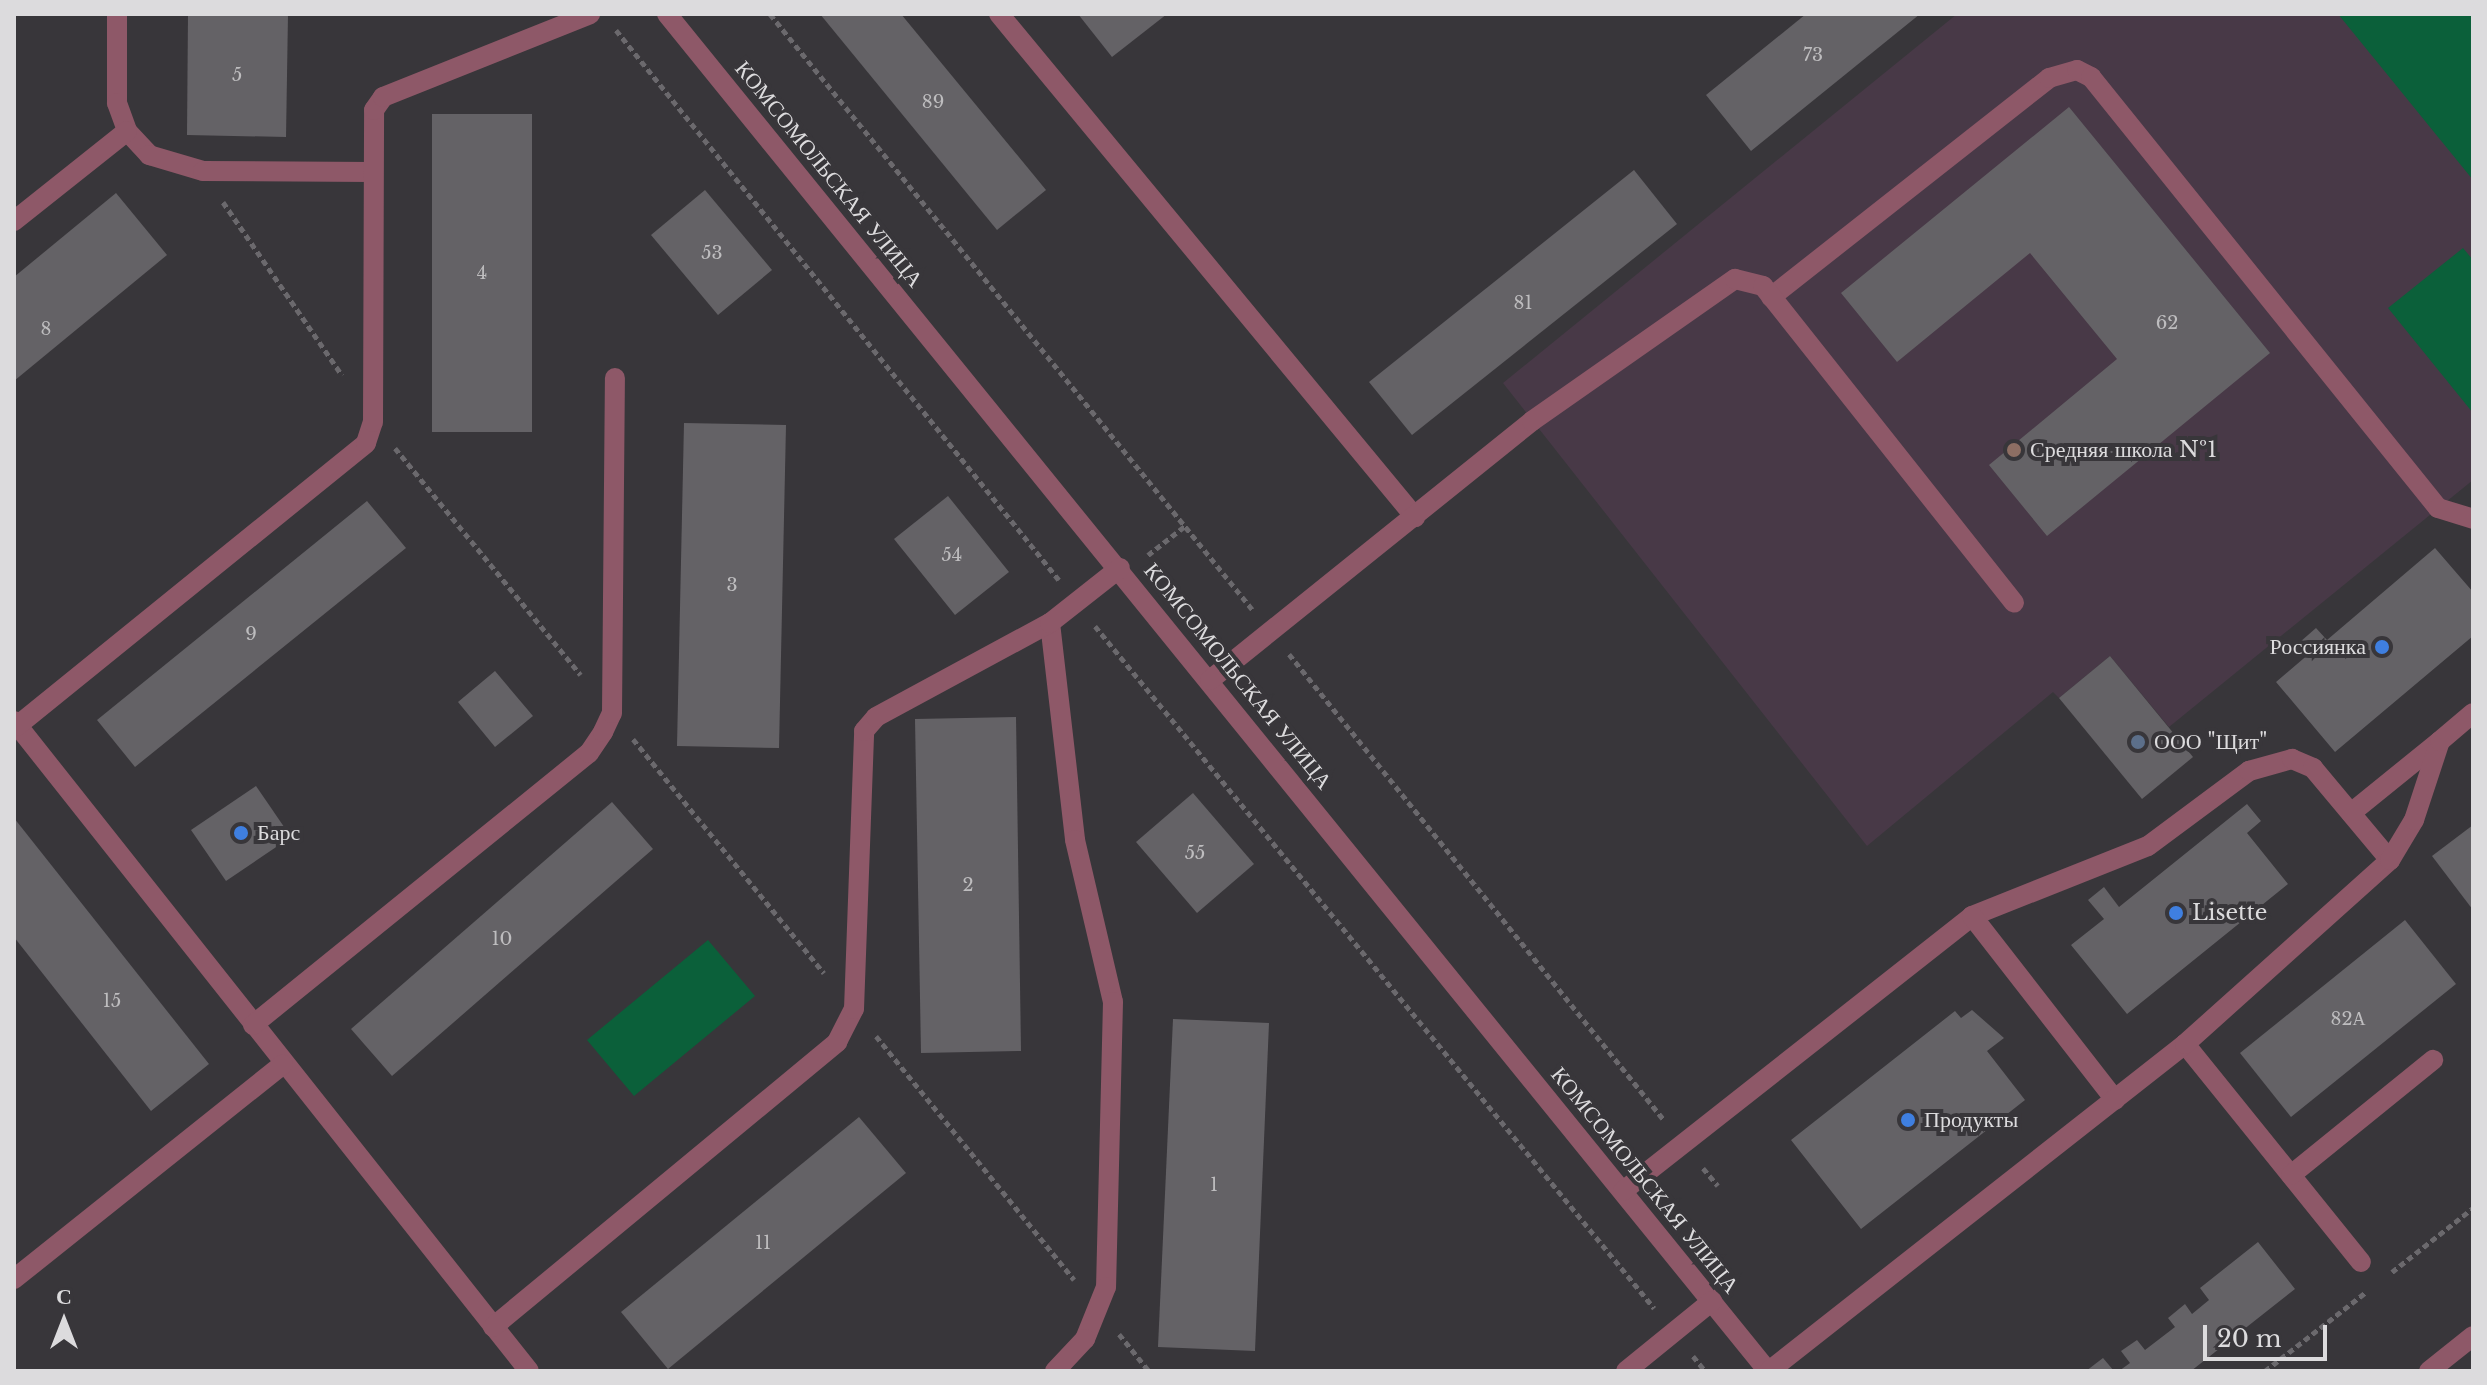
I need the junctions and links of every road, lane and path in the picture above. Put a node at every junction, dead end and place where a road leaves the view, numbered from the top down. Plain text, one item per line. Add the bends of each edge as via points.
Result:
1 (117, 14) edge
2 (590, 14) edge
3 (667, 14) edge
4 (770, 14) edge
5 (999, 14) edge
6 (613, 26) dead end
7 (127, 131) junction
8 (203, 171) junction
9 (372, 172) junction
10 (14, 221) edge
11 (1771, 297) junction
12 (615, 378) dead end
13 (373, 422) junction
14 (1415, 517) junction
15 (2473, 519) edge
16 (1120, 568) junction
17 (1077, 602) junction
18 (2014, 603) dead end
19 (1050, 623) junction
20 (1270, 632) junction
21 (1210, 680) junction
22 (612, 713) junction
23 (2473, 713) edge
24 (16, 724) edge
25 (2440, 741) junction
26 (2351, 813) junction
27 (2390, 860) junction
28 (1972, 916) junction
29 (854, 1009) junction
30 (253, 1025) junction
31 (2185, 1044) junction
32 (2433, 1060) dead end
33 (283, 1064) junction
34 (2115, 1100) junction
35 (1683, 1143) junction
36 (2291, 1175) junction
37 (1718, 1186) dead end
38 (1623, 1191) junction
39 (2361, 1262) dead end
40 (14, 1279) edge
41 (1712, 1301) junction
42 (1099, 1309) junction
43 (493, 1327) junction
44 (1675, 1332) junction
45 (2473, 1336) edge
46 (529, 1371) edge
47 (1055, 1371) edge
48 (1149, 1371) edge
49 (1626, 1371) edge
50 (1705, 1371) edge
51 (1769, 1371) edge
52 (2429, 1371) edge

1 - 7 street via 117,103
2 - 9 street via 383,97 374,110
3 - 16 street, КОМСОМОЛЬСКАЯ УЛИЦА
4 - 20 path
5 - 14 street
6 - 17 path
7 - 8 street via 149,155
7 - 10 street
8 - 9 street
8 - 13 path
9 - 13 street
11 - 14 street via 1752,279 1718,285
11 - 15 street via 2049,78 2077,70 2091,77 2438,508
11 - 18 street
12 - 22 street
13 - 22 path
13 - 24 street via 356,453
14 - 20 street
16 - 17 street
16 - 21 street, КОМСОМОЛЬСКАЯ УЛИЦА
17 - 19 street
17 - 44 path
19 - 29 street via 876,717 864,731
19 - 42 street via 1075,840 1113,1002 1106,1287
20 - 21 street
20 - 35 path
21 - 38 street, КОМСОМОЛЬСКАЯ УЛИЦА
22 - 29 path
22 - 30 street via 589,753
23 - 25 street
24 - 30 street
25 - 26 street
25 - 27 street via 2414,820
26 - 27 street
26 - 28 street via 2313,768 2292,759 2270,762 2148,846
27 - 31 street
28 - 34 street
28 - 35 street
29 - 42 path
29 - 43 street via 824,1058
30 - 33 street
31 - 34 street
31 - 36 street
32 - 36 street
33 - 40 street
33 - 43 street
34 - 51 street
35 - 37 path
35 - 38 street
36 - 39 street
38 - 41 street, КОМСОМОЛЬСКАЯ УЛИЦА
41 - 44 street
41 - 51 street, КОМСОМОЛЬСКАЯ УЛИЦА
42 - 47 street via 1085,1339
42 - 48 path
43 - 46 street
44 - 49 street
44 - 50 path
45 - 52 street

